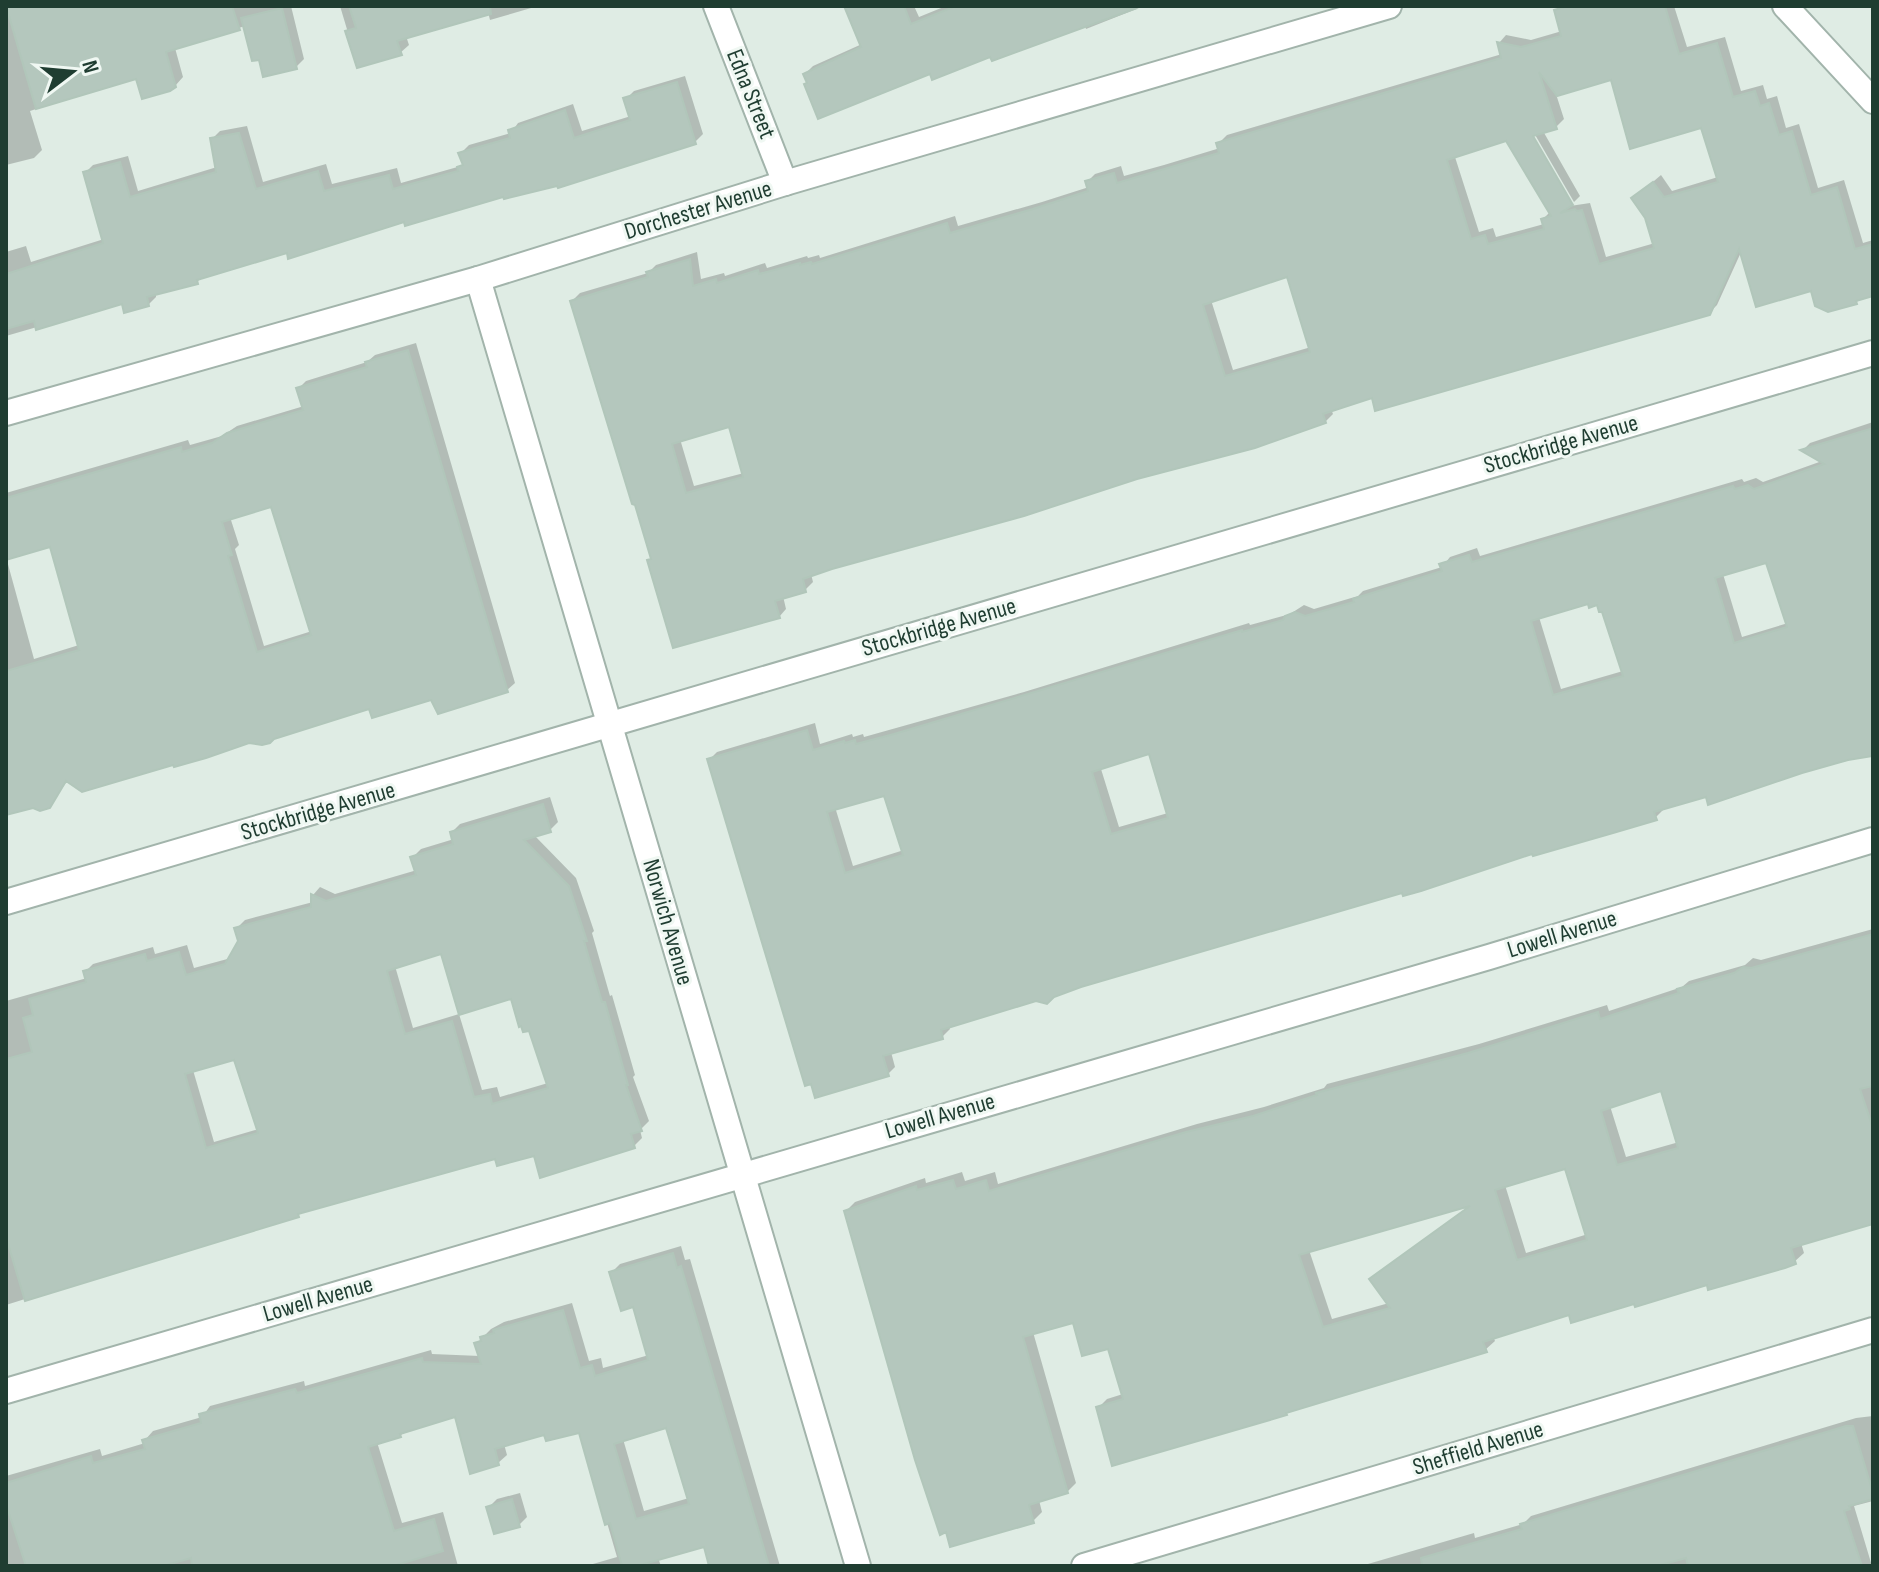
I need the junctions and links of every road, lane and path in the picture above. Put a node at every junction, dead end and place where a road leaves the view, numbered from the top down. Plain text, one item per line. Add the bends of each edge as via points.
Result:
1 (716, 6) edge
2 (1389, 6) edge
3 (1785, 6) edge
4 (1873, 101) edge
5 (785, 183) junction
6 (478, 279) junction
7 (1873, 353) edge
8 (6, 413) edge
9 (608, 725) junction
10 (1873, 840) edge
11 (6, 902) edge
12 (743, 1174) junction
13 (1873, 1330) edge
14 (6, 1391) edge
15 (858, 1566) edge
16 (1084, 1566) edge

1 - 5 street, Edna Street
2 - 5 street, Dorchester Avenue
3 - 4 street
5 - 6 street, Dorchester Avenue
6 - 8 street, Dorchester Avenue
6 - 9 street, Norwich Avenue
7 - 9 street, Stockbridge Avenue
9 - 11 street, Stockbridge Avenue
9 - 12 street, Norwich Avenue
10 - 12 street, Lowell Avenue
12 - 14 street, Lowell Avenue
12 - 15 street, Norwich Avenue
13 - 16 street, Sheffield Avenue

